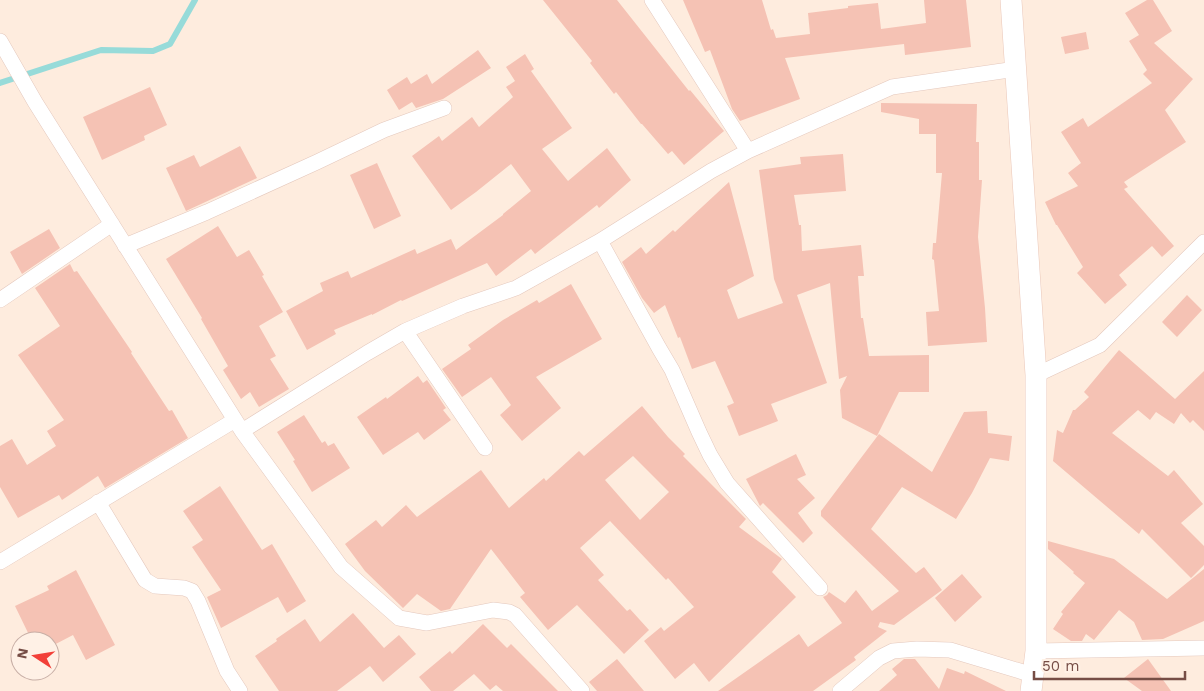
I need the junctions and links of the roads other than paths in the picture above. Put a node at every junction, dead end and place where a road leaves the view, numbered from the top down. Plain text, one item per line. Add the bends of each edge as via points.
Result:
1 (652, 0) edge
2 (1011, 0) edge
3 (0, 41) edge
4 (1016, 69) junction
5 (444, 108) dead end
6 (748, 150) junction
7 (112, 224) junction
8 (600, 241) junction
9 (1204, 242) edge
10 (125, 246) junction
11 (0, 300) edge
12 (405, 331) junction
13 (1036, 375) junction
14 (238, 426) junction
15 (485, 448) dead end
16 (98, 502) junction
17 (0, 562) edge
18 (820, 588) dead end
19 (1204, 648) edge
20 (1036, 651) junction
21 (1032, 683) edge
22 (240, 691) edge
23 (582, 691) edge
24 (840, 691) edge

1 - 6 street
2 - 4 main road
3 - 7 street
4 - 6 street via 892,87
4 - 13 main road
5 - 10 street via 384,130
6 - 8 street
7 - 10 street
7 - 11 street
8 - 12 street via 516,288
8 - 18 street via 672,370 710,455 727,483
9 - 13 street via 1100,345
10 - 14 street
12 - 14 street
12 - 15 street
13 - 20 main road
14 - 16 street
14 - 23 street via 341,567 399,618 427,623 493,610 509,612 520,620
16 - 17 street
16 - 22 street via 145,580 155,586 192,591 227,671
19 - 20 street
20 - 21 main road
21 - 24 street via 950,650 917,649 893,651 879,658

